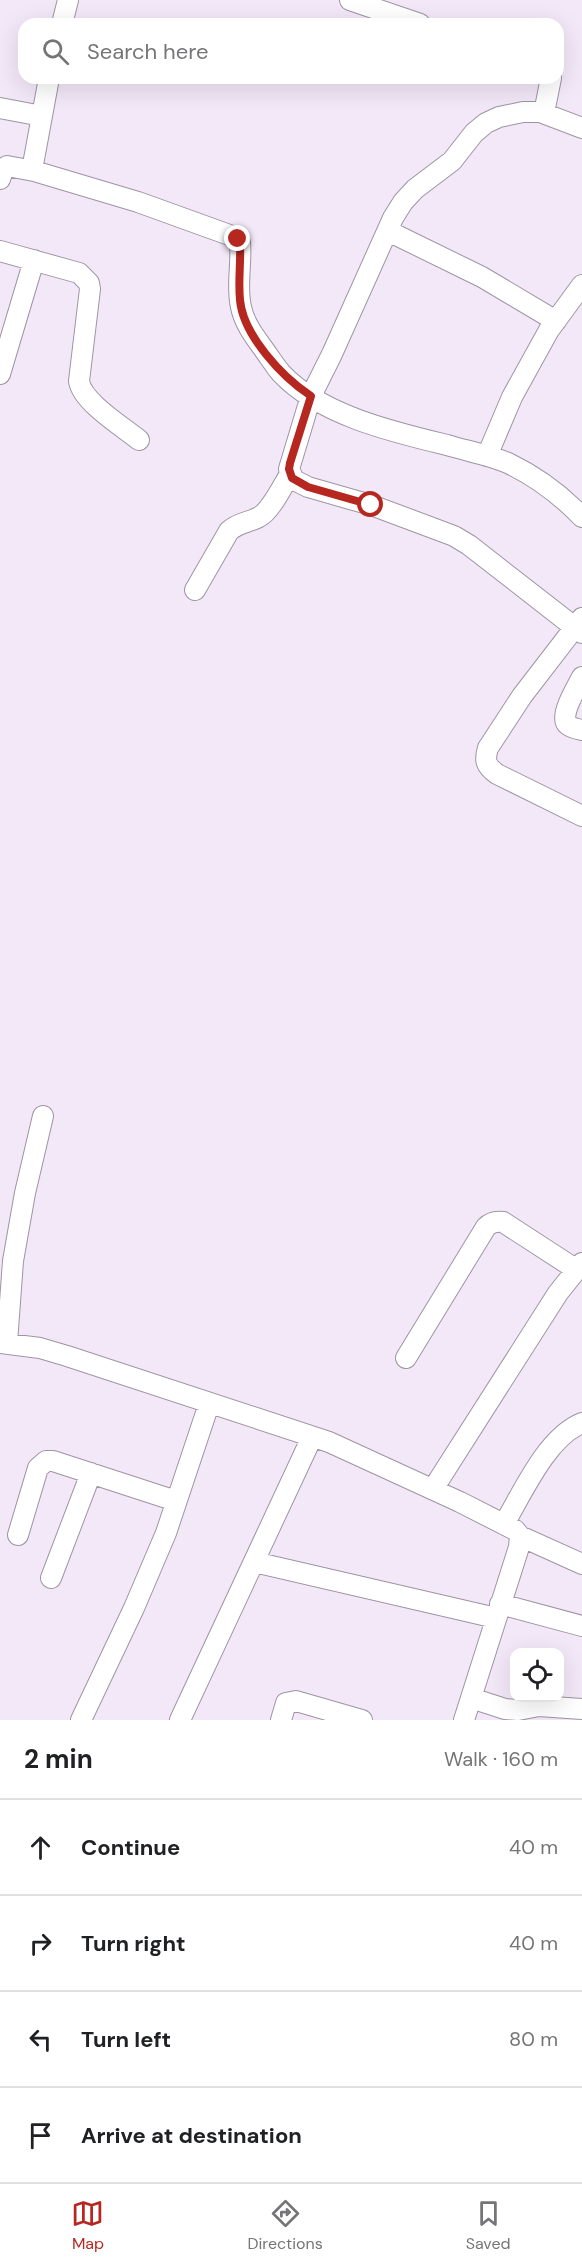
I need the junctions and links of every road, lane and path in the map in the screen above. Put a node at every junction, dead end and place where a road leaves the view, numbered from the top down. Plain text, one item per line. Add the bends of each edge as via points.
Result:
1 (68, 0) edge
2 (350, 0) edge
3 (64, 18) edge
4 (402, 18) edge
5 (48, 84) edge
6 (550, 84) edge
7 (0, 108) edge
8 (544, 113) junction
9 (42, 116) junction
10 (582, 128) edge
11 (32, 170) junction
12 (0, 179) edge
13 (388, 231) junction
14 (0, 251) edge
15 (34, 260) junction
16 (582, 285) edge
17 (556, 321) junction
18 (0, 374) edge
19 (311, 396) junction
20 (139, 440) dead end
21 (487, 456) junction
22 (290, 474) junction
23 (582, 517) edge
24 (195, 590) dead end
25 (580, 626) edge
26 (582, 677) edge
27 (582, 730) edge
28 (582, 816) edge
29 (44, 1116) dead end
30 (579, 1266) edge
31 (4, 1343) edge
32 (406, 1358) dead end
33 (209, 1404) junction
34 (582, 1423) edge
35 (312, 1437) junction
36 (91, 1473) junction
37 (433, 1490) junction
38 (176, 1501) junction
39 (504, 1524) junction
40 (18, 1535) dead end
41 (520, 1536) junction
42 (254, 1562) junction
43 (582, 1564) edge
44 (51, 1578) dead end
45 (498, 1611) junction
46 (582, 1626) edge
47 (471, 1698) junction
48 (582, 1709) edge
49 (81, 1720) edge
50 (180, 1720) edge
51 (281, 1720) edge
52 (362, 1720) edge
53 (464, 1720) edge

1 - 3 street
2 - 4 street
5 - 9 street
6 - 8 street
7 - 9 street
8 - 10 street
8 - 13 street via 523,112 486,123 452,161 403,202
9 - 11 street
11 - 12 street via 7,166
11 - 19 street via 238,239 243,316 280,373
13 - 17 street via 482,277
13 - 19 street
14 - 15 street
15 - 18 street
15 - 20 street via 79,273 89,283 80,387 93,403
16 - 17 street
17 - 21 street via 512,397
19 - 21 street via 357,418
19 - 22 street
21 - 23 street via 536,477
22 - 24 street via 266,512 229,531
22 - 25 street via 308,487 454,536
25 - 28 street via 522,696 485,757 488,768 497,774
26 - 27 street via 564,720
29 - 31 street via 13,1261
30 - 32 street via 503,1222 490,1223
30 - 37 street
31 - 33 street via 67,1356
33 - 35 street
33 - 38 street
34 - 39 street via 552,1444
35 - 37 street
35 - 42 street
36 - 38 street
36 - 40 street via 53,1461 41,1463
36 - 44 street
37 - 39 street
38 - 49 street via 134,1608
39 - 41 street
41 - 43 street
41 - 45 street
42 - 45 street
42 - 50 street
45 - 46 street
45 - 47 street
47 - 48 street via 505,1709
47 - 53 street
51 - 52 street via 286,1703 296,1701

